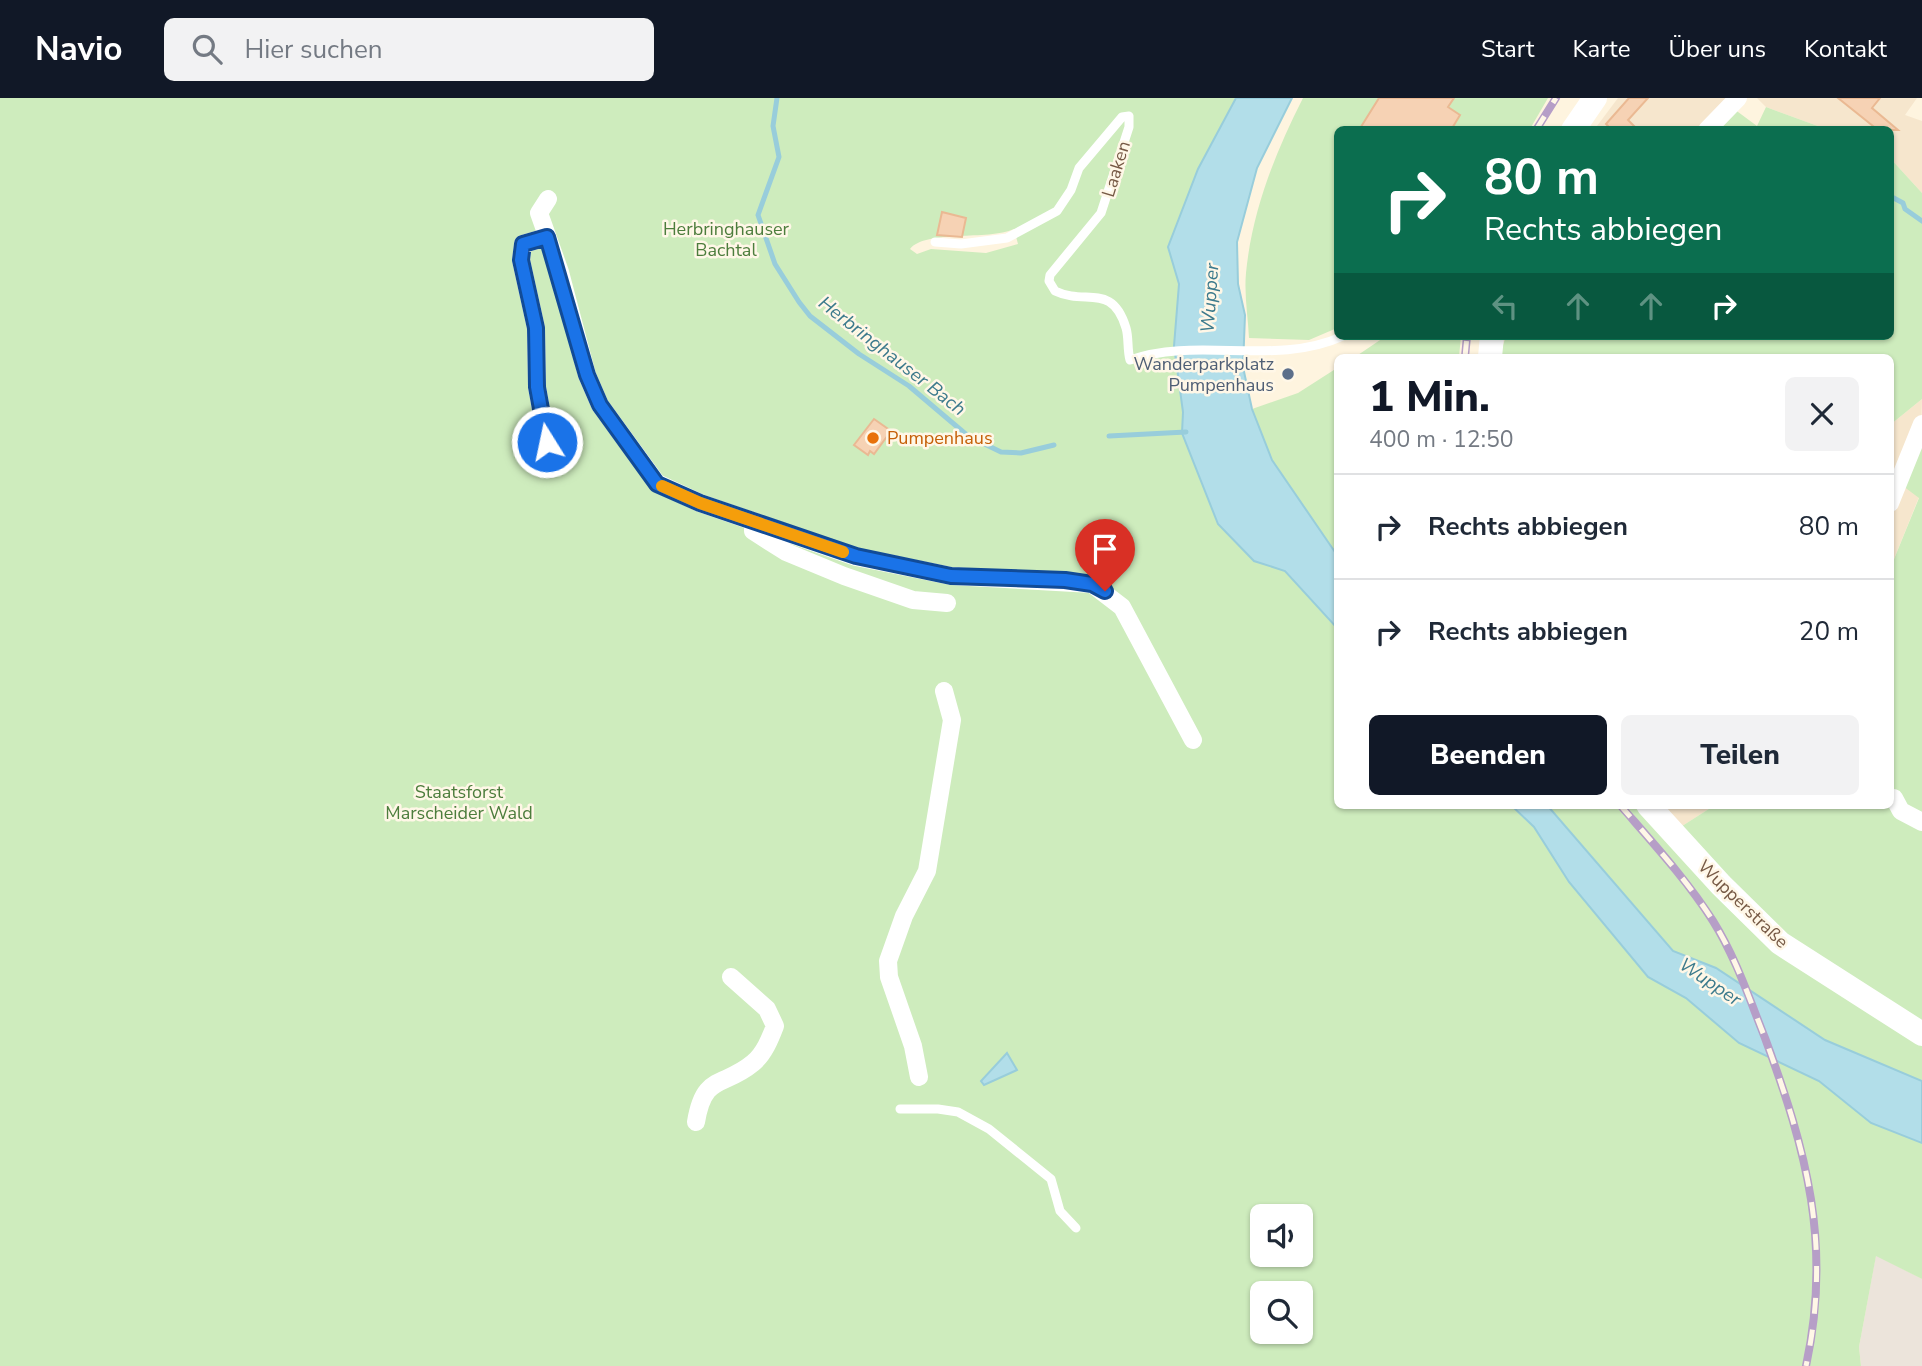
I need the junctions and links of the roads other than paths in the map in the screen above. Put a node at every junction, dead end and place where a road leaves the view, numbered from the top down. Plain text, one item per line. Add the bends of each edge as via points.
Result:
1 (1595, 98) edge
2 (1738, 98) edge
3 (1576, 126) edge
4 (1711, 126) edge
5 (548, 199) dead end
6 (547, 237) junction
7 (934, 242) dead end
8 (1334, 338) edge
9 (1922, 424) edge
10 (552, 469) dead end
11 (1894, 493) edge
12 (753, 521) junction
13 (947, 603) dead end
14 (944, 691) dead end
15 (1193, 740) dead end
16 (1894, 797) dead end
17 (1652, 809) edge
18 (1922, 822) edge
19 (731, 977) dead end
20 (1922, 1034) edge
21 (919, 1077) dead end
22 (900, 1109) dead end
23 (696, 1122) dead end
24 (1076, 1228) dead end

1 - 3 main road
2 - 4 street
5 - 6 street via 539,213
6 - 10 street via 523,244 521,260 536,328 537,387
6 - 12 street via 587,375 600,405 630,447 657,484
7 - 8 lane, Laaken via 1007,238 1057,211 1079,168 1114,125 1129,116 1101,213 1055,267 1049,281 1061,294 1101,297 1116,307 1128,331 1130,360 1172,352 1296,349
9 - 11 street
12 - 13 street via 753,531 761,538 809,562 913,600
12 - 15 street via 856,556 951,576 1092,584 1122,607
14 - 21 street via 952,720 927,871 888,961
16 - 18 street via 1901,811
17 - 20 main road, Wupperstraße via 1773,938
19 - 23 street via 767,1009 775,1026 755,1062 711,1085 701,1100
22 - 24 lane via 958,1112 989,1129 1051,1178 1060,1212

